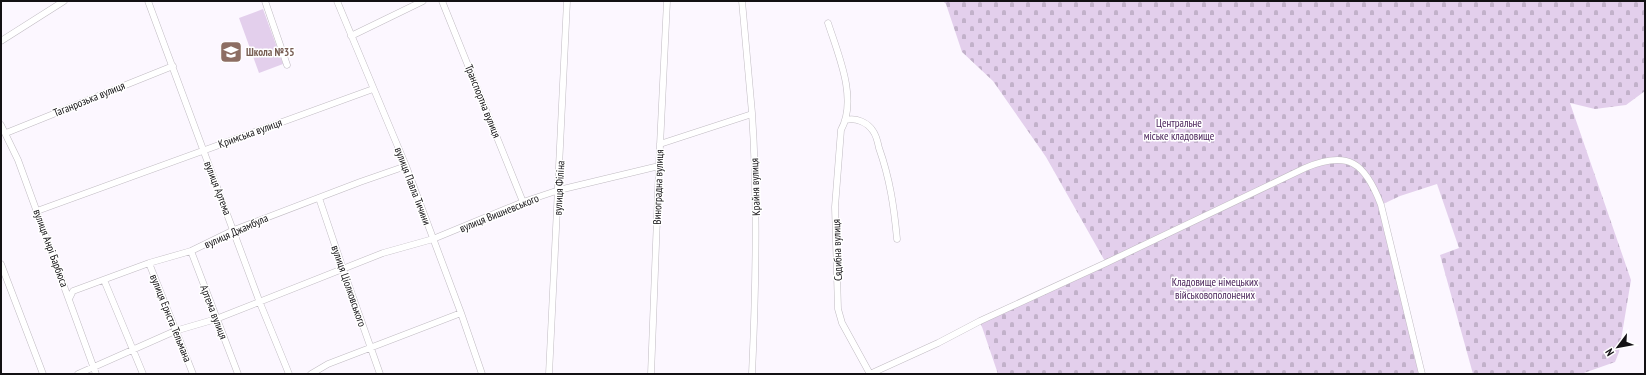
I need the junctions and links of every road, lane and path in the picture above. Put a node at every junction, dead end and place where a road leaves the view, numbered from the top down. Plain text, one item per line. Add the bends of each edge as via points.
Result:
1 (64, 1) edge
2 (148, 1) edge
3 (265, 1) edge
4 (337, 1) edge
5 (423, 1) edge
6 (442, 1) edge
7 (567, 1) edge
8 (667, 1) edge
9 (742, 1) edge
10 (828, 23) dead end
11 (351, 36) junction
12 (1, 41) edge
13 (287, 65) dead end
14 (173, 66) junction
15 (373, 89) junction
16 (752, 114) junction
17 (846, 120) junction
18 (1, 124) edge
19 (6, 133) junction
20 (660, 144) junction
21 (204, 150) junction
22 (406, 166) junction
23 (659, 166) junction
24 (558, 190) junction
25 (319, 198) junction
26 (523, 202) junction
27 (37, 211) junction
28 (234, 230) junction
29 (433, 239) junction
30 (897, 239) dead end
31 (191, 251) junction
32 (149, 263) junction
33 (1, 264) edge
34 (343, 269) junction
35 (104, 280) junction
36 (69, 298) junction
37 (260, 302) junction
38 (461, 313) junction
39 (216, 319) junction
40 (175, 331) junction
41 (370, 348) junction
42 (133, 349) junction
43 (94, 367) junction
44 (43, 374) edge
45 (78, 374) edge
46 (96, 374) edge
47 (143, 374) edge
48 (193, 374) edge
49 (238, 374) edge
50 (289, 374) edge
51 (311, 374) edge
52 (380, 374) edge
53 (482, 374) edge
54 (549, 374) edge
55 (651, 374) edge
56 (752, 374) edge
57 (870, 374) edge
58 (1422, 374) edge

1 - 12 street
2 - 14 street, вулиця Артема
3 - 13 street
4 - 11 street, вулиця Павла Тичини
5 - 11 street
6 - 26 street, Транспортна вулиця
7 - 24 street, вулиця Філіна
8 - 20 street, Виноградна вулиця
9 - 16 street, Крайня вулиця
10 - 17 street, Сядибна вулиця via 848,96
11 - 15 street, вулиця Павла Тичини
14 - 19 street, Таганрозька вулиця
14 - 21 street, вулиця Артема
15 - 21 street, Кримська вулиця
15 - 22 street, вулиця Павла Тичини
16 - 20 street
16 - 56 street, Крайня вулиця via 756,244
17 - 30 street via 853,118 873,130 894,199
17 - 57 street, Сядибна вулиця via 841,130 835,207 838,309 842,323
18 - 19 street, вулиця Анрі Барбюса
19 - 27 street, вулиця Анрі Барбюса
20 - 23 street, Виноградна вулиця
21 - 27 street, Кримська вулиця
21 - 28 street, вулиця Артема
22 - 25 street, вулиця Джамбула
22 - 29 street, вулиця Павла Тичини
23 - 24 street, вулиця Вишневського
23 - 55 street, Виноградна вулиця
24 - 26 street, вулиця Вишневського
24 - 54 street, вулиця Філіна
25 - 28 street, вулиця Джамбула
25 - 34 street, вулиця Ціолковського
26 - 29 street, вулиця Вишневського
27 - 36 street, вулиця Анрі Барбюса
28 - 31 street, вулиця Джамбула
28 - 37 street, вулиця Артема
29 - 34 street, вулиця Вишневського via 383,253
29 - 38 street, вулиця Павла Тичини
31 - 32 street, вулиця Джамбула
31 - 39 street, Артема вулиця
32 - 35 street, вулиця Джамбула
32 - 40 street, вулиця Ернста Тельмана
33 - 44 street
34 - 37 street, вулиця Вишневського
34 - 41 street, вулиця Ціолковського
35 - 36 street, вулиця Джамбула via 73,291
35 - 42 street
36 - 43 street, вулиця Анрі Барбюса
37 - 39 street, вулиця Вишневського
37 - 50 street, вулиця Артема
38 - 41 street
38 - 53 street, вулиця Павла Тичини
39 - 40 street, вулиця Вишневського
39 - 49 street, Артема вулиця
40 - 42 street, вулиця Вишневського
40 - 48 street, вулиця Ернста Тельмана
41 - 51 street via 328,364
41 - 52 street, вулиця Ціолковського
42 - 43 street, вулиця Вишневського
42 - 47 street
43 - 45 street, вулиця Вишневського
43 - 46 street, вулиця Анрі Барбюса
57 - 58 street via 1305,168 1329,160 1342,159 1351,162 1361,171 1370,181 1378,198

